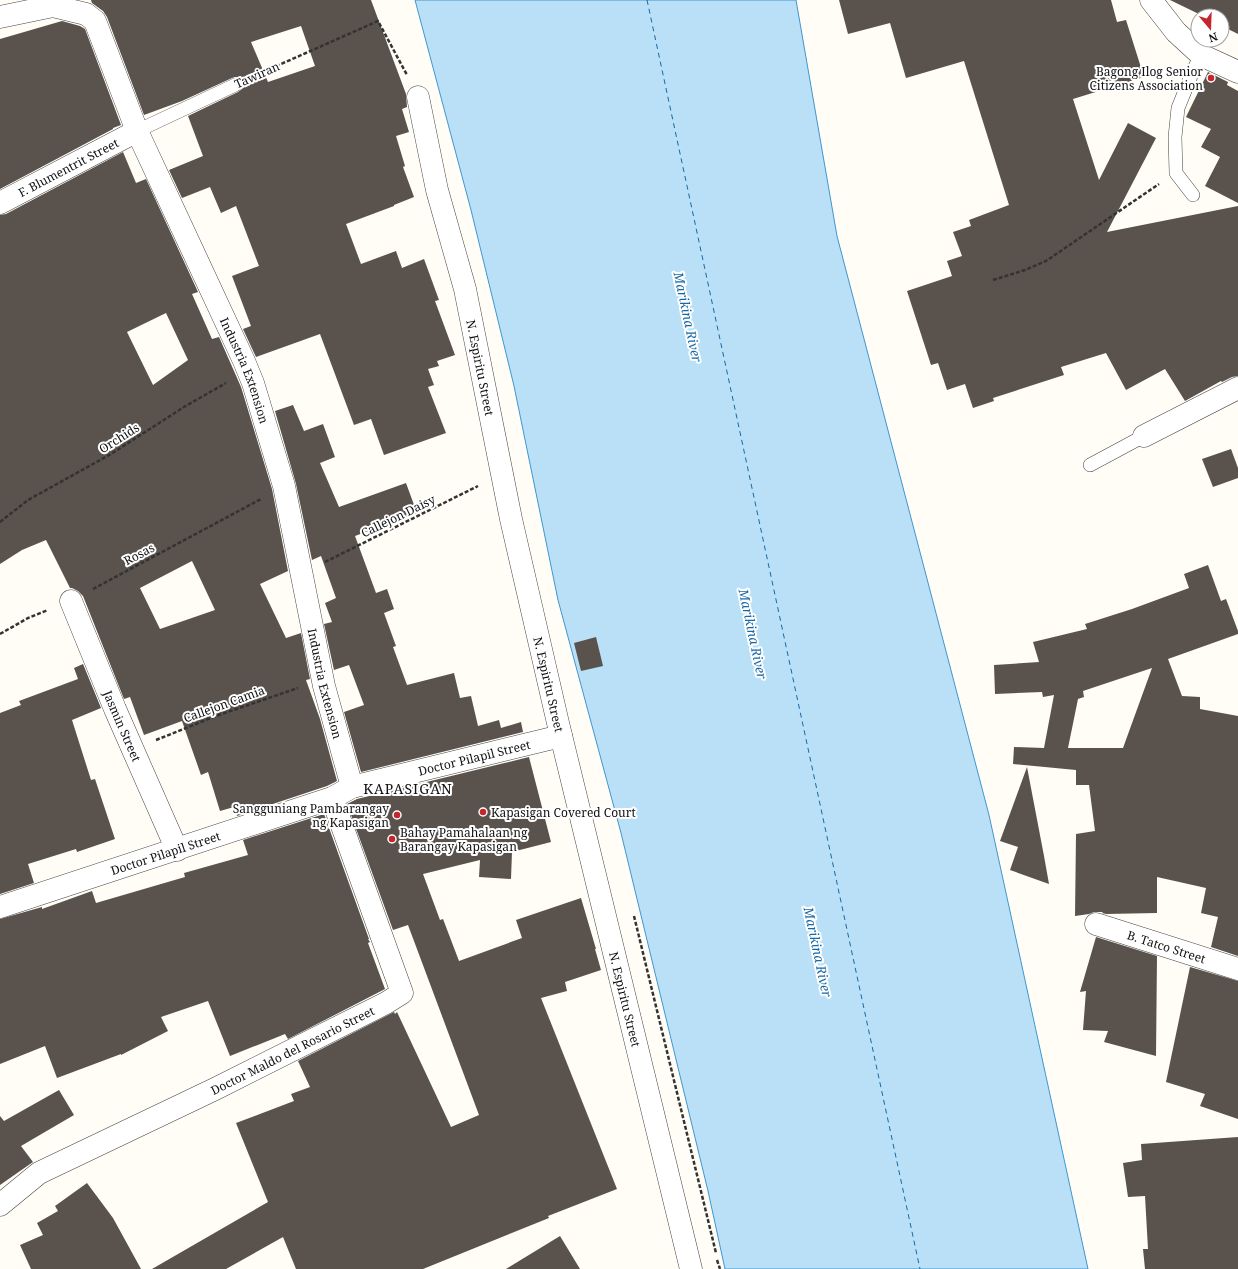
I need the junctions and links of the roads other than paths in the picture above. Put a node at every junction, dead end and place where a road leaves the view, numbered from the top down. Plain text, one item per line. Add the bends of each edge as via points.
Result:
1 (1151, 0) edge
2 (53, 3) edge
3 (0, 17) edge
4 (1201, 55) junction
5 (1238, 72) edge
6 (235, 85) road end
7 (418, 97) road end
8 (137, 131) junction
9 (1193, 195) dead end
10 (0, 203) edge
11 (1238, 388) edge
12 (1144, 436) joint
13 (1090, 465) dead end
14 (71, 601) road end
15 (561, 736) junction
16 (352, 786) junction
17 (332, 798) junction
18 (177, 850) junction
19 (0, 907) edge
20 (1096, 924) dead end
21 (1238, 969) edge
22 (0, 1205) edge
23 (691, 1269) edge

1 - 4 street via 1176,32
2 - 3 street
2 - 8 street, Industria Extension via 86,14 95,21
4 - 5 street
4 - 9 lane via 1178,108 1175,137 1176,173
6 - 8 lane, Tawiran
7 - 15 street, N. Espiritu Street via 437,190 465,288 511,518
8 - 10 street, F. Blumentrit Street
8 - 16 street, Industria Extension via 249,370 284,486 323,679
11 - 12 street
12 - 13 lane
14 - 18 street, Jasmin Street
15 - 16 street, Doctor Pilapil Street
15 - 23 street, N. Espiritu Street
16 - 17 street, Doctor Pilapil Street
17 - 18 street, Doctor Pilapil Street
17 - 22 street, Doctor Maldo del Rosario Street via 402,993 215,1089 39,1174
18 - 19 street, Doctor Pilapil Street
20 - 21 street, B. Tatco Street

